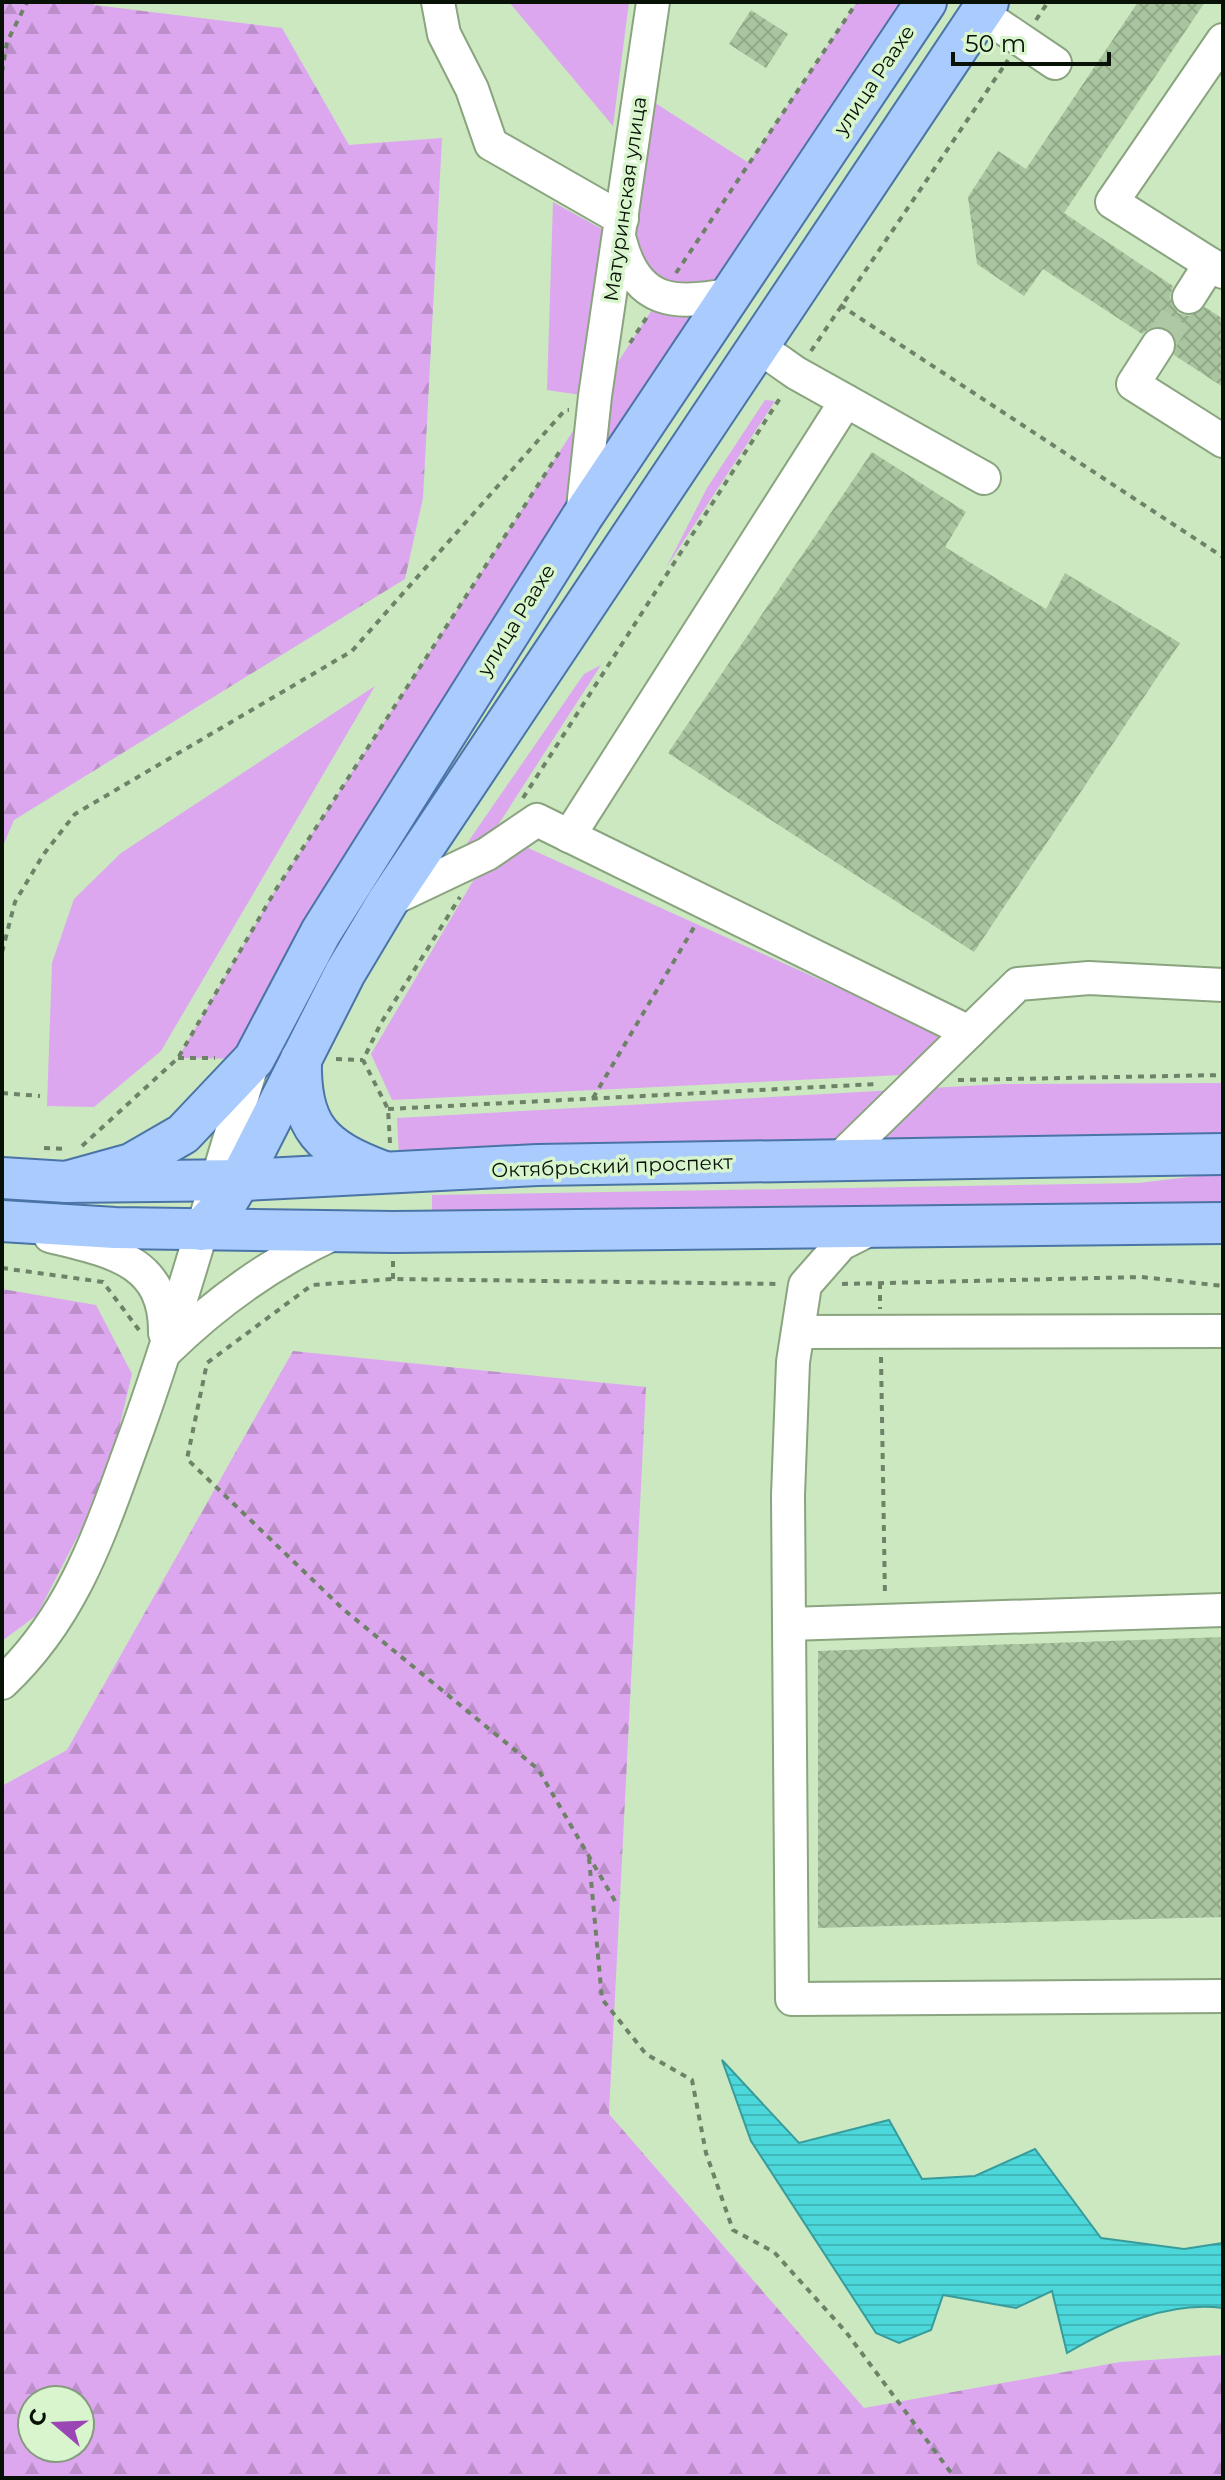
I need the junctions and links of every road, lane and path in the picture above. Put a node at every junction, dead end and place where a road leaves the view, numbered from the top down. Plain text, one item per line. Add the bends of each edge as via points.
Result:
1 (27, 2) edge
2 (438, 2) edge
3 (653, 2) edge
4 (857, 2) edge
5 (926, 2) edge
6 (1048, 2) edge
7 (985, 8) edge
8 (1022, 40) junction
9 (1223, 40) edge
10 (1055, 63) dead end
11 (2, 72) edge
12 (621, 229) junction
13 (1217, 268) edge
14 (731, 294) junction
15 (661, 296) junction
16 (1189, 297) tunnel mouth
17 (840, 305) junction
18 (1158, 345) tunnel mouth
19 (628, 346) dead end
20 (759, 347) junction
21 (796, 373) junction
22 (595, 396) junction
23 (846, 401) junction
24 (570, 436) dead end
25 (1223, 441) edge
26 (984, 478) dead end
27 (582, 517) junction
28 (1223, 557) edge
29 (529, 811) junction
30 (569, 836) junction
31 (463, 893) dead end
32 (388, 901) junction
33 (707, 905) junction
34 (2, 952) edge
35 (1223, 985) edge
36 (969, 1032) junction
37 (301, 1058) junction
38 (254, 1059) junction
39 (1223, 1075) edge
40 (919, 1082) junction
41 (2, 1093) edge
42 (40, 1096) dead end
43 (593, 1098) junction
44 (33, 1148) dead end
45 (1223, 1154) edge
46 (838, 1160) junction
47 (403, 1174) junction
48 (2, 1178) edge
49 (228, 1180) junction
50 (66, 1182) junction
51 (2, 1222) edge
52 (1223, 1223) edge
53 (877, 1226) junction
54 (201, 1230) junction
55 (339, 1231) junction
56 (413, 1232) junction
57 (2, 1268) edge
58 (880, 1283) junction
59 (805, 1285) junction
60 (1223, 1286) edge
61 (880, 1331) junction
62 (1223, 1331) edge
63 (798, 1332) junction
64 (154, 1344) junction
65 (1223, 1610) edge
66 (886, 1621) junction
67 (789, 1624) junction
68 (2, 1683) edge
69 (589, 1857) junction
70 (615, 1901) dead end
71 (1223, 1996) edge
72 (955, 2478) edge

1 - 11 path via 7,42
2 - 12 street via 444,34 472,89 491,144
3 - 12 street, Матуринская улица
4 - 15 path
5 - 14 main road, улица Раахе
6 - 8 path
7 - 8 street
7 - 20 main road
8 - 10 street
8 - 17 path
9 - 13 street via 1112,202
12 - 15 street via 626,265 638,281
12 - 22 street, Матуринская улица
13 - 16 street
14 - 15 street via 693,302
14 - 27 main road, улица Раахе
15 - 19 path
17 - 21 path
17 - 28 path
18 - 25 street via 1133,384
20 - 21 street
20 - 32 main road
21 - 23 street
21 - 29 path
22 - 27 street, Матуринская улица
22 - 34 path via 587,409 565,410 352,651 75,814 15,902
23 - 26 street
23 - 30 street
24 - 44 path via 275,891 178,1058 79,1149
27 - 38 main road, улица Раахе via 321,932
29 - 30 street
29 - 32 street via 487,854
30 - 33 street
31 - 43 path via 363,1060 388,1109
32 - 37 main road
33 - 36 street
33 - 43 path
35 - 36 street via 1089,978 1018,984
36 - 40 street
37 - 47 main road via 306,1115 320,1137 343,1157
37 - 49 main road
38 - 49 street
38 - 50 main road, улица Раахе via 183,1134 131,1164
39 - 40 path
40 - 43 path
40 - 46 street
41 - 42 path
45 - 46 main road, Октябрьский проспект
46 - 47 main road, Октябрьский проспект via 638,1164 611,1146 434,1154
47 - 49 main road
47 - 56 main road
48 - 50 main road
49 - 50 main road
49 - 54 main road via 228,1200
51 - 54 main road
51 - 64 street via 115,1252 137,1266 156,1285 166,1311
52 - 53 main road
53 - 56 main road
53 - 59 street via 841,1244
54 - 55 main road
54 - 64 street
55 - 56 main road
55 - 64 street via 270,1266
57 - 64 path via 103,1282
58 - 59 path
58 - 60 path via 1142,1277
58 - 61 path
59 - 63 street
59 - 69 path via 393,1279 312,1285 207,1363 187,1459 343,1609 538,1769
61 - 62 street
61 - 63 street
61 - 66 path
63 - 67 street via 788,1495
64 - 68 street via 93,1547 35,1652
65 - 66 street
66 - 67 street
67 - 71 street via 792,1999
69 - 70 path
69 - 72 path via 602,1999 646,2054 692,2080 706,2153 733,2230 774,2252 846,2332

